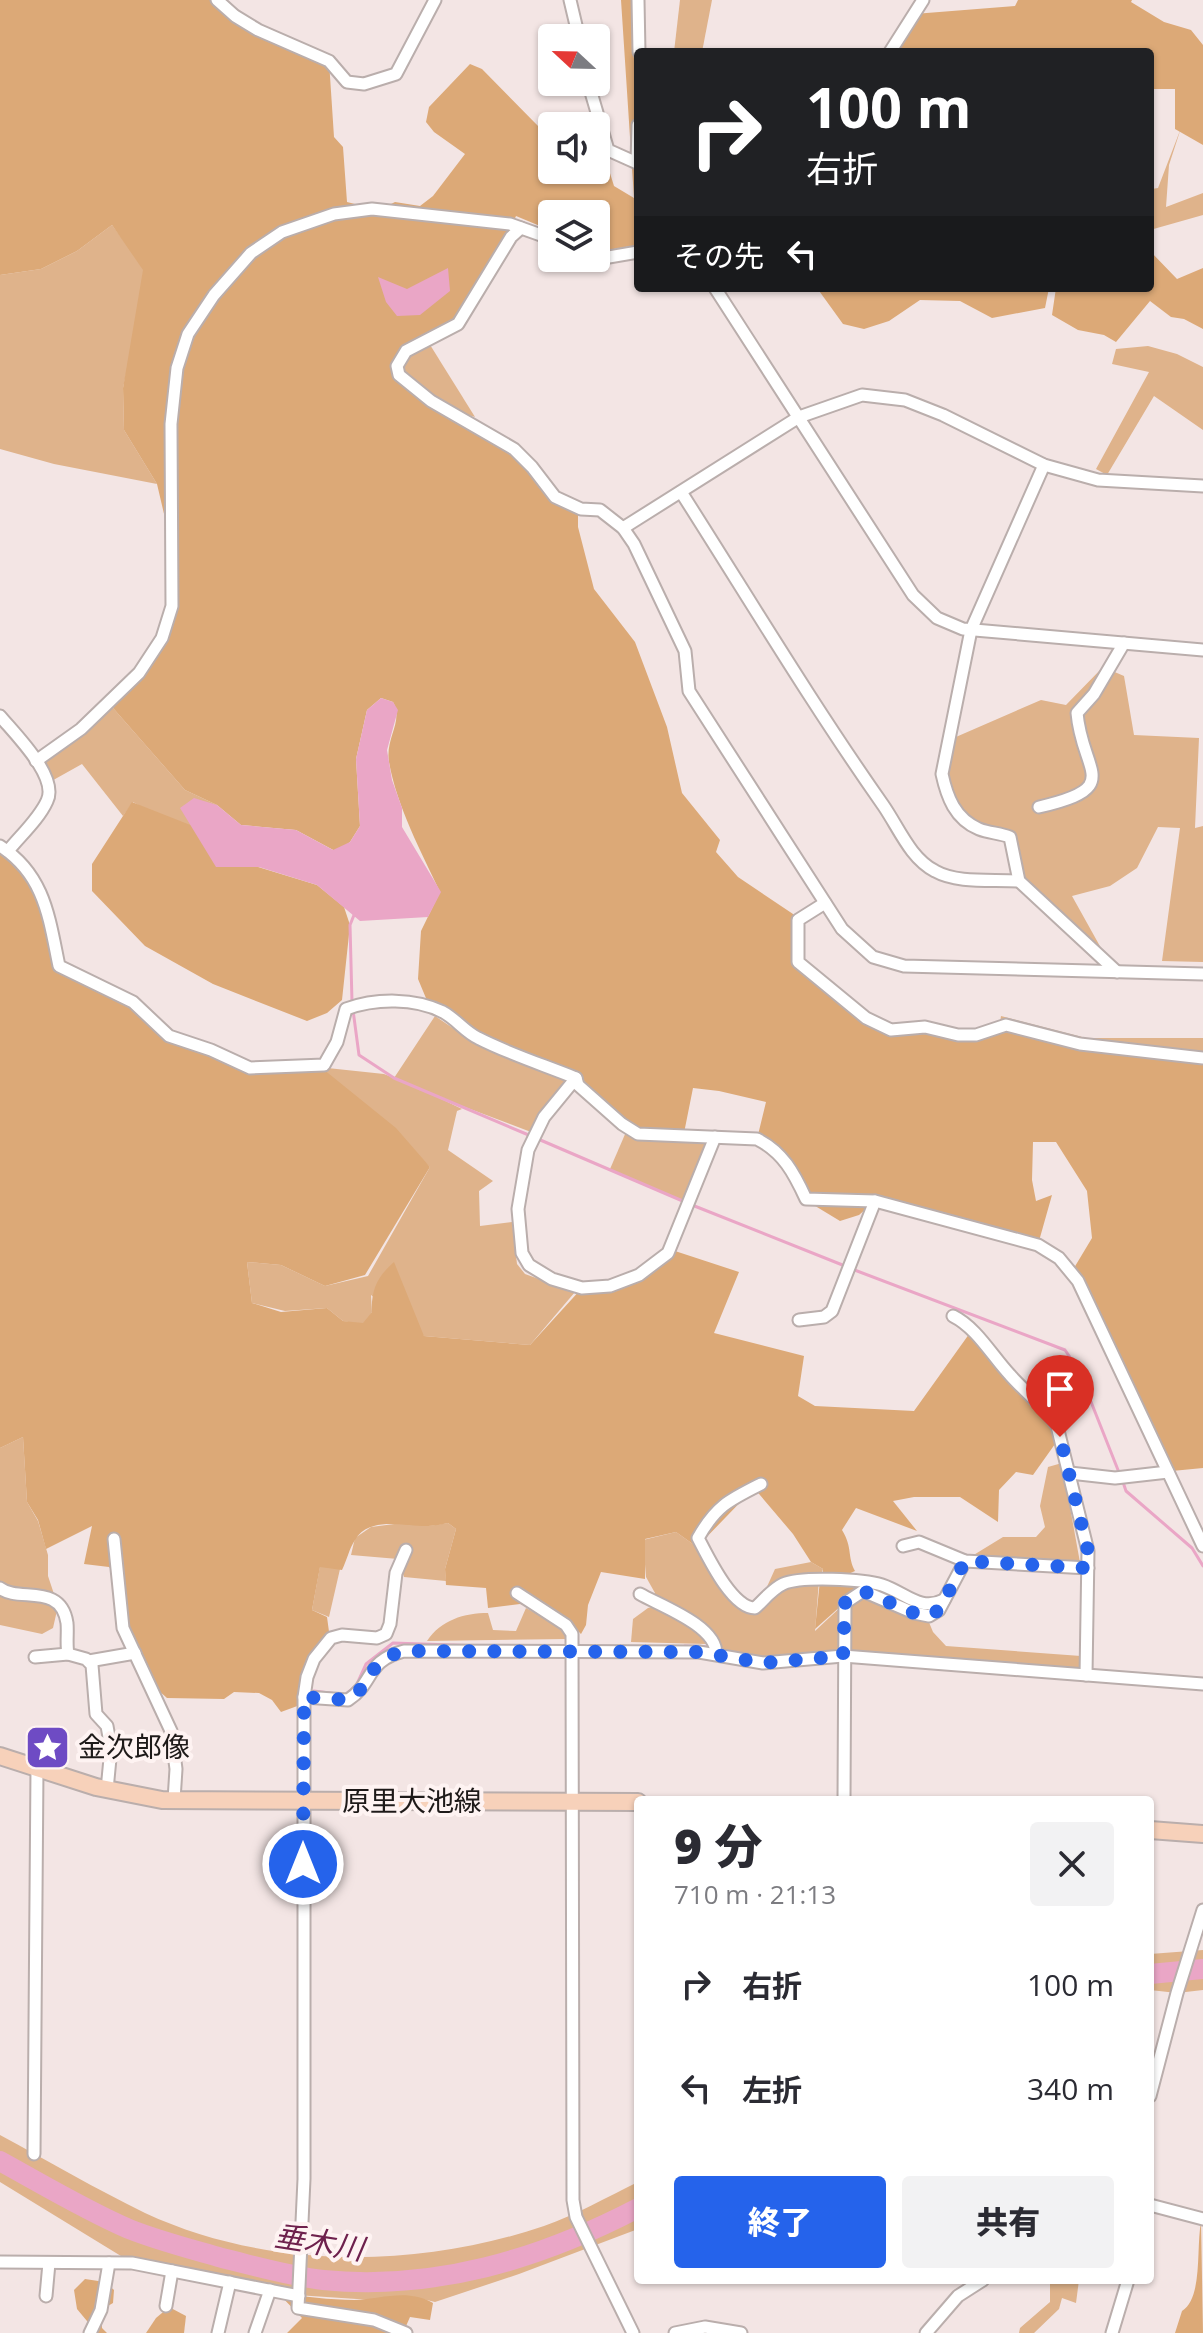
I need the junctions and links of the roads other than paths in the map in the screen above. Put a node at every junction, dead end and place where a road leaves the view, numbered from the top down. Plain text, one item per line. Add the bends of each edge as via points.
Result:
1 (217, 0) edge
2 (435, 0) edge
3 (570, 0) edge
4 (638, 0) edge
5 (923, 0) edge
6 (576, 24) edge
7 (639, 48) edge
8 (893, 48) edge
9 (592, 96) edge
10 (634, 162) edge
11 (521, 228) junction
12 (538, 234) edge
13 (634, 253) edge
14 (610, 257) edge
15 (718, 292) edge
16 (799, 417) junction
17 (1044, 465) junction
18 (1203, 486) edge
19 (681, 492) junction
20 (623, 528) junction
21 (971, 630) junction
22 (1124, 643) junction
23 (1203, 650) edge
24 (0, 716) edge
25 (36, 761) junction
26 (1039, 807) dead end
27 (4, 849) edge
28 (1019, 881) junction
29 (825, 903) junction
30 (1117, 972) junction
31 (1203, 974) edge
32 (1203, 1058) edge
33 (576, 1078) junction
34 (715, 1137) junction
35 (875, 1201) junction
36 (953, 1316) dead end
37 (799, 1320) dead end
38 (1168, 1472) junction
39 (1070, 1473) junction
40 (761, 1484) dead end
41 (114, 1539) dead end
42 (903, 1546) dead end
43 (1203, 1546) edge
44 (406, 1550) dead end
45 (965, 1561) junction
46 (1088, 1568) junction
47 (0, 1588) edge
48 (517, 1593) dead end
49 (640, 1594) dead end
50 (944, 1600) junction
51 (573, 1651) junction
52 (135, 1653) junction
53 (68, 1654) junction
54 (716, 1654) junction
55 (843, 1656) junction
56 (35, 1657) dead end
57 (89, 1661) junction
58 (1086, 1675) junction
59 (1203, 1684) edge
60 (304, 1697) junction
61 (150, 1740) dead end
62 (172, 1741) junction
63 (0, 1756) edge
64 (37, 1768) junction
65 (107, 1790) junction
66 (844, 1796) edge
67 (174, 1800) junction
68 (303, 1801) junction
69 (574, 1802) junction
70 (634, 1802) edge
71 (1154, 1830) edge
72 (1203, 1834) edge
73 (1203, 1910) edge
74 (1154, 2081) edge
75 (34, 2154) dead end
76 (1154, 2206) edge
77 (1203, 2219) edge
78 (0, 2262) edge
79 (49, 2263) junction
80 (109, 2263) junction
81 (172, 2271) junction
82 (230, 2282) junction
83 (977, 2284) edge
84 (1127, 2284) edge
85 (270, 2290) junction
86 (46, 2296) dead end
87 (299, 2296) junction
88 (166, 2306) dead end
89 (90, 2333) edge
90 (218, 2333) edge
91 (255, 2333) edge
92 (406, 2333) edge
93 (633, 2333) edge
94 (675, 2333) edge
95 (741, 2333) edge
96 (926, 2333) edge
97 (1112, 2333) edge

1 - 2 street via 258,30 329,61 347,82 364,84 396,74
3 - 6 street
4 - 7 street
5 - 8 street
9 - 10 street via 608,150
11 - 12 street
11 - 20 street via 458,324 406,351 397,366 399,375 431,401 514,449 555,497 581,509 600,510
11 - 25 street via 372,209 334,214 282,232 251,253 188,334 177,368 171,424 172,606 162,638 129,683 81,729
13 - 14 street
15 - 16 street
16 - 17 street via 862,395 893,398 943,415
16 - 19 street
16 - 21 street via 913,595 937,618
17 - 18 street via 1098,480
17 - 21 street
19 - 20 street
19 - 28 street via 910,850 947,877
20 - 29 street via 685,651 689,691
21 - 22 street
21 - 28 street via 942,774 947,797 960,817 979,829 1010,837
22 - 23 street
22 - 26 street via 1077,713 1091,761 1088,789 1074,799
24 - 25 street
25 - 27 street via 47,777 47,801
27 - 33 street via 28,870 46,904 59,966 133,1002 169,1036 250,1068 318,1067 337,1042 346,1009 403,1000 446,1013 475,1037
28 - 30 street
29 - 30 street via 860,947 888,963
29 - 32 street via 798,920 798,962 866,1018 891,1030 925,1027 976,1035 1006,1025 1080,1044
30 - 31 street
33 - 34 street via 638,1134
33 - 34 street via 544,1117 528,1150 518,1209 522,1253 529,1265 552,1279 582,1288 610,1286 639,1275 668,1253
34 - 35 street via 757,1139 774,1147 806,1199
35 - 37 street via 832,1311
35 - 38 street via 1038,1245 1059,1258 1078,1281
36 - 39 street via 1047,1411 1057,1426
38 - 39 street via 1120,1478
38 - 43 street
39 - 46 street
40 - 50 street via 726,1501 698,1538 713,1567 748,1608 755,1608 785,1582 819,1580 879,1584 924,1606
41 - 52 street via 123,1628
42 - 45 street via 919,1542
44 - 60 street via 396,1573 386,1634 331,1638 314,1659
45 - 46 street
45 - 50 street
46 - 58 street
47 - 53 street via 44,1595 58,1606 67,1620
48 - 51 street via 566,1625
49 - 54 street via 701,1627 713,1638
50 - 55 street via 929,1616 863,1591 845,1603
51 - 54 street
51 - 60 street via 404,1651 381,1659 348,1700
51 - 69 street
52 - 57 street
52 - 62 street
53 - 56 street
53 - 57 street
54 - 55 street via 763,1663
55 - 58 street
55 - 66 street
57 - 65 street via 96,1714 107,1726 111,1748
58 - 59 street
60 - 68 street
61 - 62 street
62 - 67 street
63 - 64 main road, 原里大池線
64 - 65 main road, 原里大池線
64 - 75 street
65 - 67 main road, 原里大池線
67 - 68 main road, 原里大池線
68 - 69 main road, 原里大池線
68 - 87 street via 304,2179
69 - 70 main road, 原里大池線
69 - 93 street via 573,2200 576,2217
71 - 72 main road
73 - 74 street
76 - 77 street
78 - 79 street
79 - 80 street
79 - 86 street
80 - 81 street
80 - 89 street via 101,2310
81 - 82 street
81 - 88 street
82 - 85 street
82 - 90 street
83 - 96 street via 958,2296
84 - 97 street
85 - 87 street
85 - 91 street
87 - 92 street via 298,2308 374,2320
94 - 95 street via 705,2327

